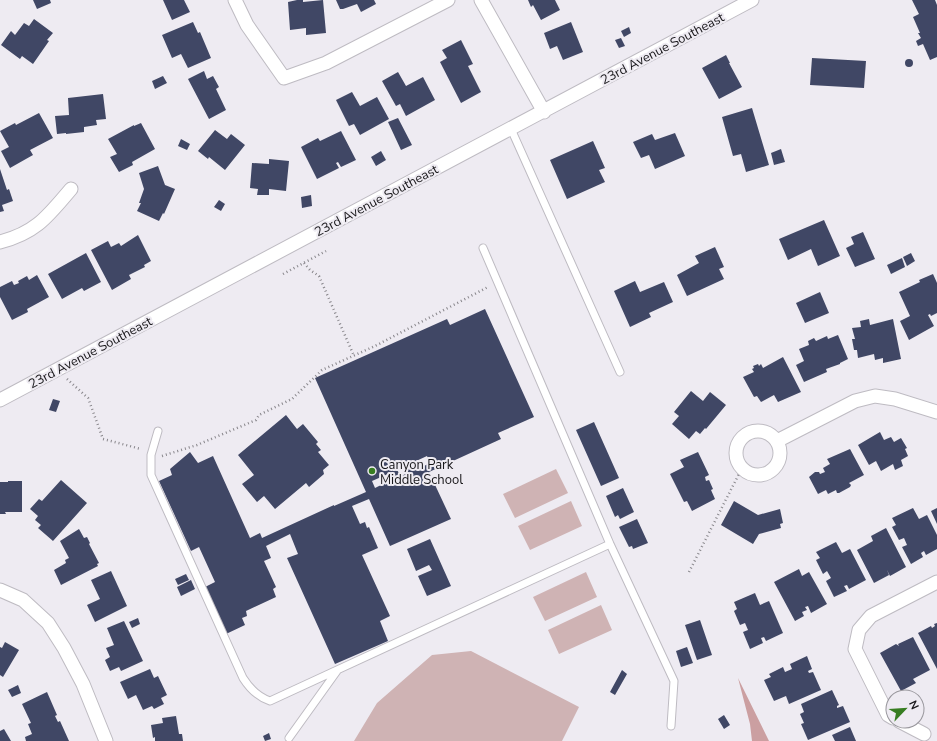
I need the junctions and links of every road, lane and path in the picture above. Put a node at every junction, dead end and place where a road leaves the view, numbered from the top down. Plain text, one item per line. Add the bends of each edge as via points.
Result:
1 (235, 0) edge
2 (448, 0) edge
3 (481, 0) edge
4 (752, 0) edge
5 (544, 112) junction
6 (511, 129) junction
7 (71, 189) dead end
8 (0, 242) edge
9 (483, 248) dead end
10 (326, 252) dead end
11 (304, 262) junction
12 (283, 274) dead end
13 (498, 282) junction
14 (354, 356) junction
15 (56, 369) junction
16 (620, 372) dead end
17 (0, 400) edge
18 (937, 412) edge
19 (158, 431) dead end
20 (777, 440) junction
21 (151, 455) junction
22 (742, 468) junction
23 (610, 544) junction
24 (689, 572) dead end
25 (937, 582) edge
26 (0, 590) edge
27 (339, 669) junction
28 (885, 709) edge
29 (670, 726) dead end
30 (914, 729) edge
31 (924, 734) dead end
32 (289, 738) dead end
33 (106, 741) edge

1 - 2 street via 247,25 284,78 326,63
3 - 5 street
4 - 5 street, 23rd Avenue Southeast
5 - 6 street, 23rd Avenue Southeast
6 - 15 street, 23rd Avenue Southeast
6 - 16 lane
7 - 8 street via 47,217 24,234
9 - 13 lane
10 - 11 path
11 - 12 path
11 - 14 path via 319,276
13 - 14 path
13 - 23 lane
14 - 21 path via 322,370 292,399 259,415 256,420 197,445 163,456
15 - 17 street, 23rd Avenue Southeast
15 - 21 path via 88,398 103,439 140,449
18 - 20 street via 895,399 875,396 855,401
19 - 21 lane
20 - 22 street via 780,455 775,468 762,475 755,475
20 - 22 street via 772,435 758,431 744,436 736,455
21 - 27 lane via 151,474 243,678 250,688 270,700
22 - 24 path
23 - 27 lane
23 - 29 lane via 674,681
25 - 28 street via 871,616 859,630 855,649
26 - 33 street via 23,600 48,623 83,684
27 - 32 lane
30 - 31 street

